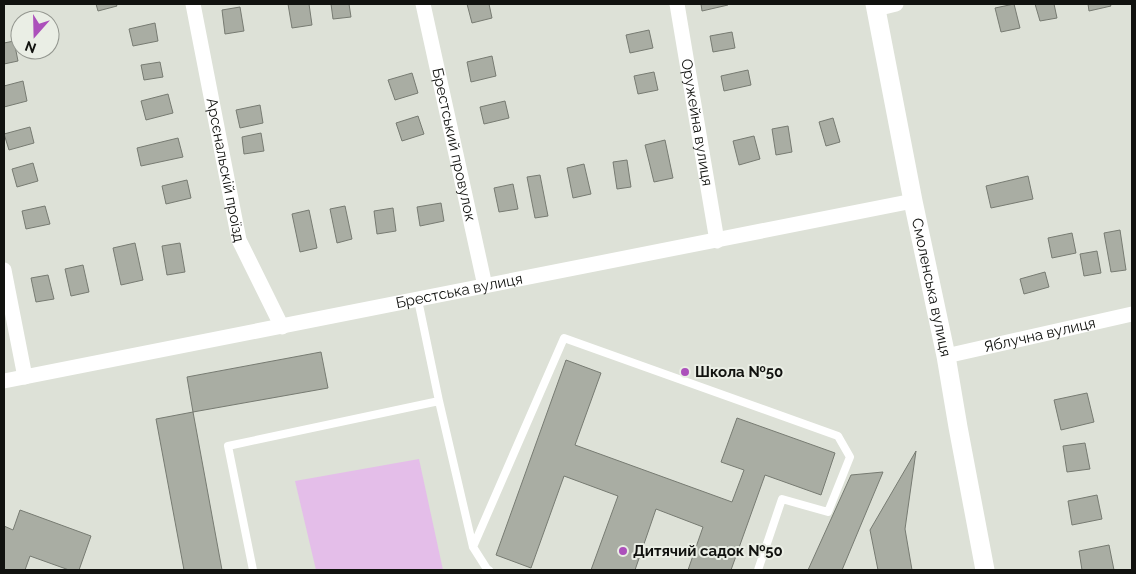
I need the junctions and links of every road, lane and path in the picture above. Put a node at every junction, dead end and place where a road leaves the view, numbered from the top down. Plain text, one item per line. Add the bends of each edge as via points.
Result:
1 (193, 4) edge
2 (422, 4) edge
3 (676, 4) edge
4 (896, 4) edge
5 (875, 6) edge
6 (913, 201) junction
7 (717, 240) junction
8 (4, 270) edge
9 (484, 286) junction
10 (418, 300) junction
11 (1132, 314) edge
12 (282, 327) junction
13 (946, 356) junction
14 (25, 377) junction
15 (4, 381) edge
16 (439, 401) junction
17 (473, 547) junction
18 (253, 570) edge
19 (489, 570) edge
20 (758, 570) edge
21 (985, 570) edge

1 - 12 street, Арсєнальскій проїзд via 239,240
2 - 9 street, Брестський провулок
3 - 7 street, Оружейна вулиця
4 - 5 street
5 - 6 street, Смоленська вулиця
6 - 7 street, Брестська вулиця
6 - 13 street, Смоленська вулиця
7 - 9 street, Брестська вулиця
8 - 14 street
9 - 10 street, Брестська вулиця
10 - 12 street, Брестська вулиця
10 - 16 lane
11 - 13 street, Яблучна вулиця
12 - 14 street, Брестська вулиця
13 - 21 street, Смоленська вулиця
14 - 15 street, Брестська вулиця
16 - 17 lane
16 - 18 lane via 228,446
17 - 19 lane
17 - 20 lane via 564,338 838,436 850,457 828,512 782,499

